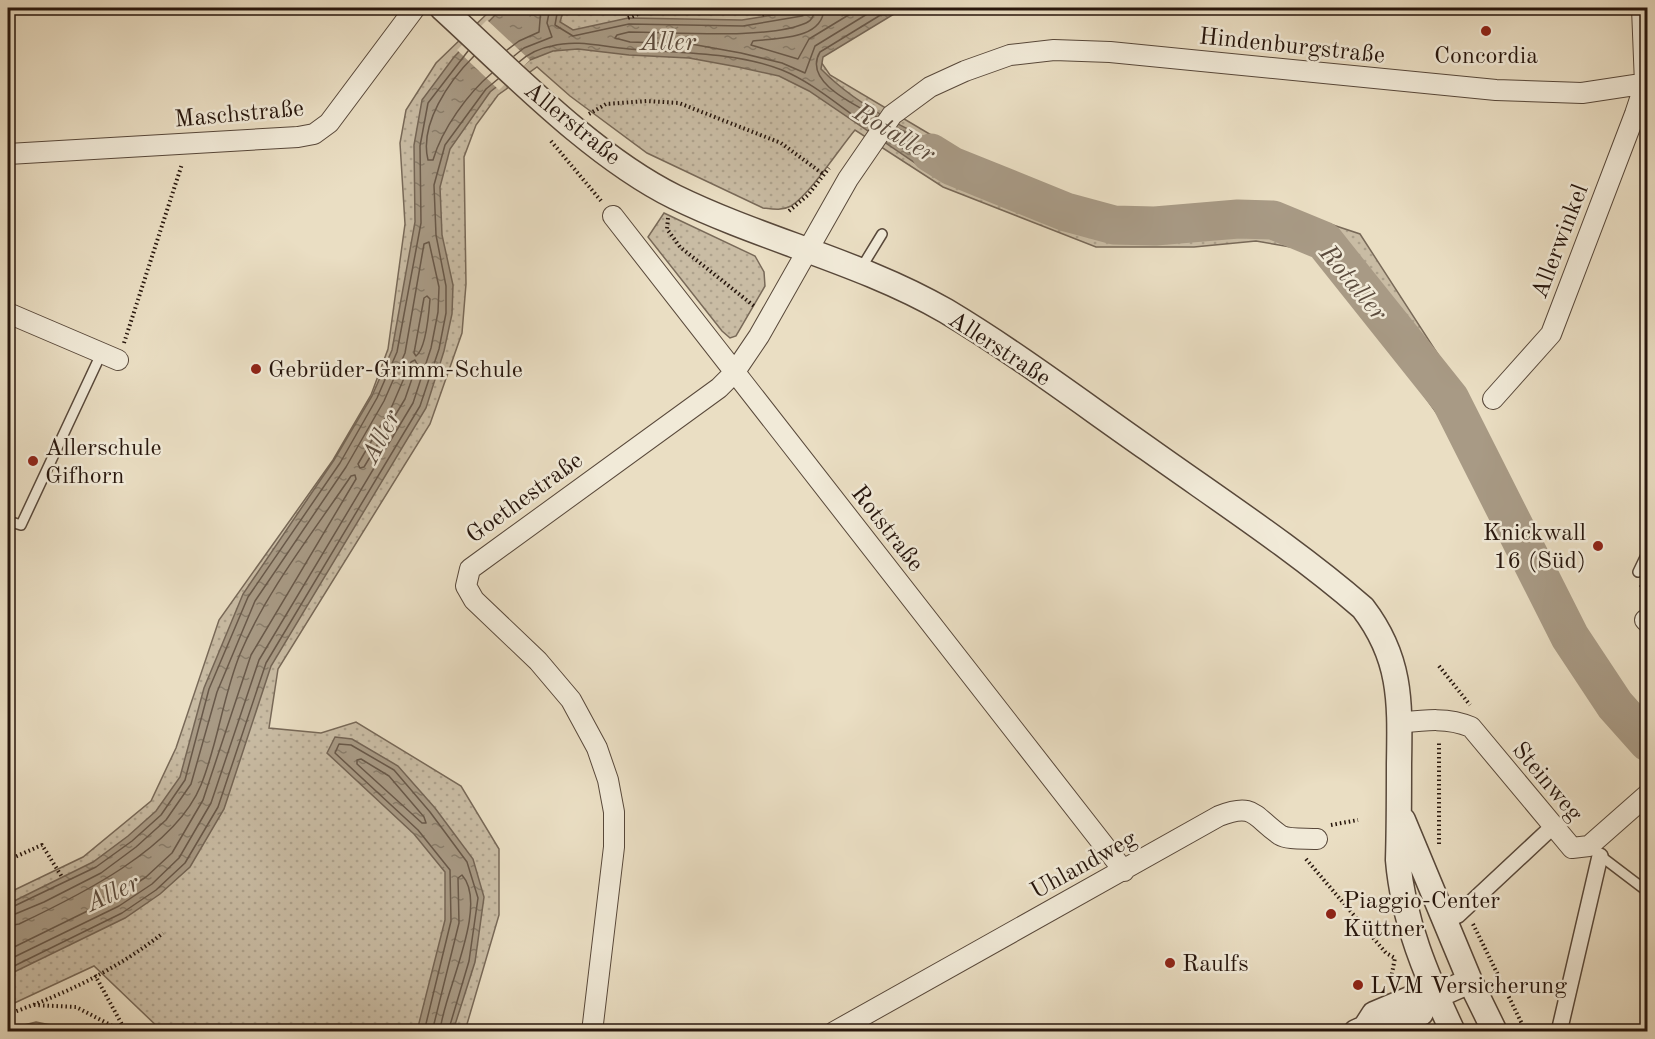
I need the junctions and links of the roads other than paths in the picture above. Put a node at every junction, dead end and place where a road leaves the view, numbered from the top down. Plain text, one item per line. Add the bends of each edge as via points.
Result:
1 (415, 8) edge
2 (442, 8) edge
3 (1642, 8) edge
4 (1646, 83) edge
5 (8, 154) edge
6 (613, 216) road end
7 (882, 234) dead end
8 (807, 252) junction
9 (860, 270) junction
10 (8, 313) edge
11 (110, 357) joint
12 (734, 373) junction
13 (1493, 399) dead end
14 (8, 521) edge
15 (1647, 551) edge
16 (1638, 572) road end
17 (1400, 723) junction
18 (1647, 794) edge
19 (1400, 813) junction
20 (1548, 831) dead end
21 (1317, 839) road end
22 (1595, 851) junction
23 (1124, 871) junction
24 (1647, 892) edge
25 (1451, 918) junction
26 (1470, 981) junction
27 (1436, 996) junction
28 (1361, 1030) edge
29 (592, 1032) edge
30 (834, 1032) edge
31 (1453, 1032) edge
32 (1496, 1032) edge
33 (1559, 1032) edge

1 - 5 street, Maschstraße via 329,123 314,134
2 - 8 street, Allerstraße via 619,163 672,196
3 - 4 street
4 - 8 street, Hindenburgstraße via 1582,93 1496,90 1110,52 1054,50 1010,55 930,87 892,115 874,138
4 - 13 street, Allerwinkel via 1551,334
6 - 12 street, Rotstraße
7 - 9 lane
8 - 9 street, Allerstraße
8 - 12 street, Goethestraße
9 - 17 street, Allerstraße via 945,311 1022,361 1340,588 1363,608 1390,653 1400,694
10 - 11 street
11 - 14 lane via 21,525
12 - 23 street, Rotstraße
12 - 29 street, Goethestraße via 719,388 480,560 470,569 466,586 474,600 538,661 571,700 597,748 608,780 614,812 614,847
15 - 16 lane
17 - 19 street, Allerstraße
17 - 22 street, Steinweg via 1435,719 1458,721 1471,727 1572,848
18 - 22 street, Steinweg
19 - 25 street
19 - 27 street, Allerstraße via 1400,885
20 - 25 street
21 - 23 street, Uhlandweg via 1282,837 1259,815 1240,809 1218,816
22 - 24 lane
22 - 33 street
23 - 30 street, Uhlandweg
25 - 26 street
26 - 27 street
26 - 32 street
27 - 28 street via 1428,1010 1380,1030
27 - 31 street, Allerstraße

